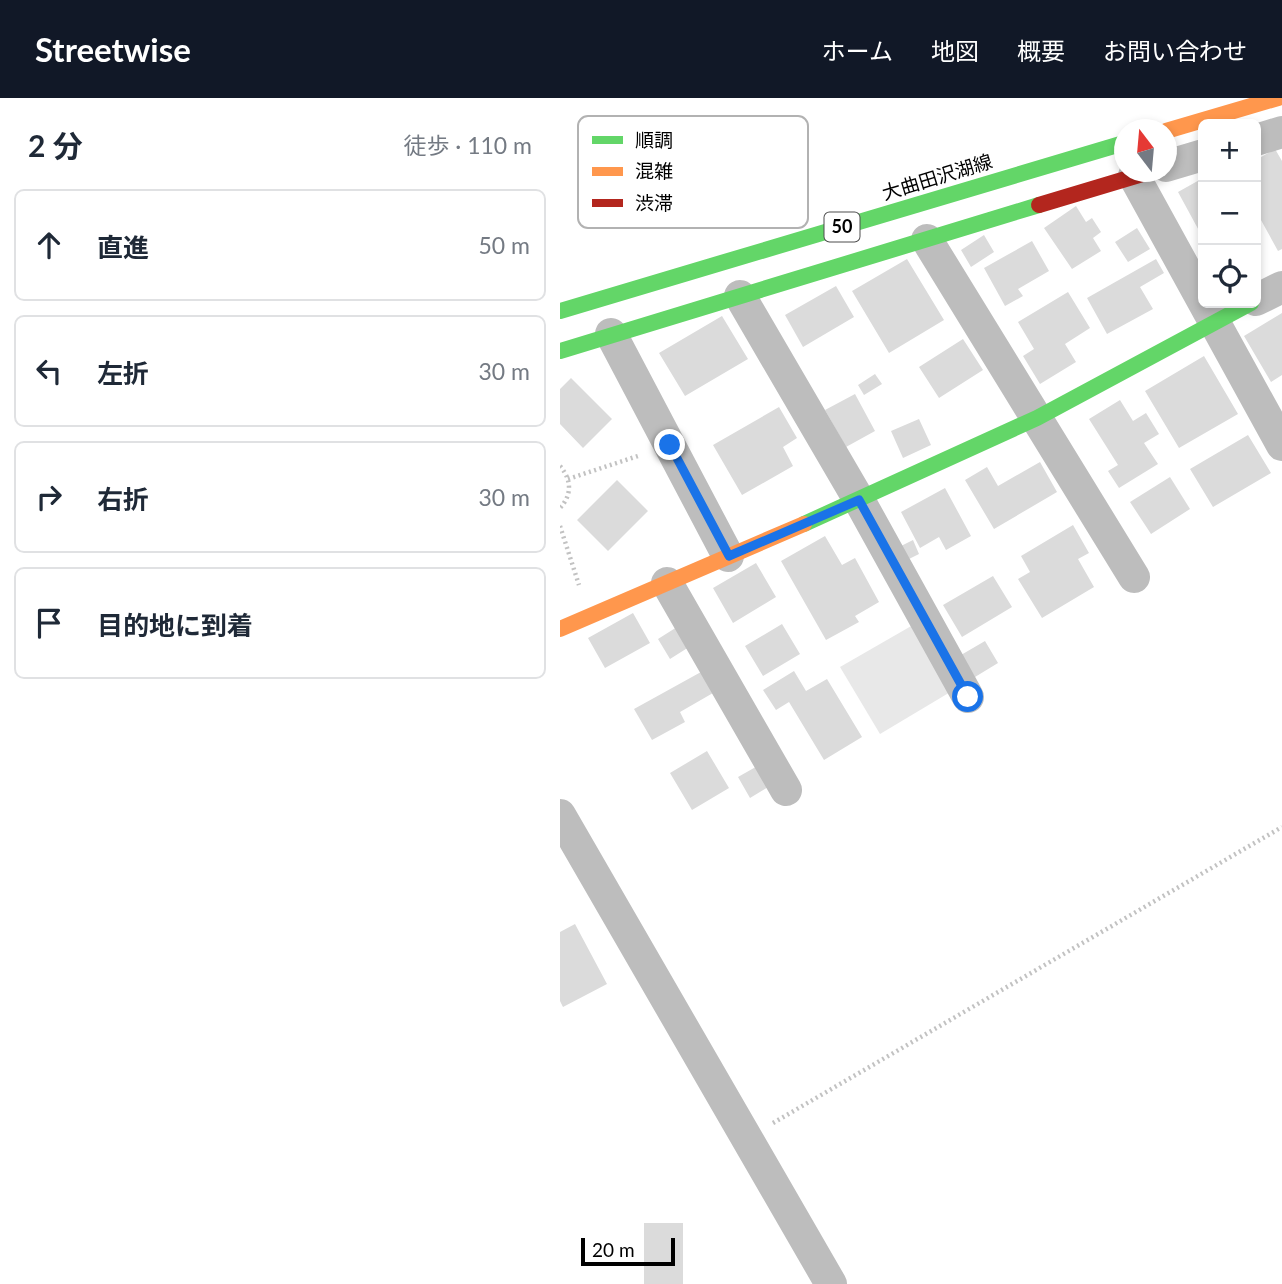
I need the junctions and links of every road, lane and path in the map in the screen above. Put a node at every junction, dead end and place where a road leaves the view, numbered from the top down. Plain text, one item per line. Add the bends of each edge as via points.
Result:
1 (1278, 98) edge
2 (1177, 128) edge
3 (1282, 132) edge
4 (1261, 138) edge
5 (1114, 146) edge
6 (1198, 157) edge
7 (1177, 163) edge
8 (1115, 182) edge
9 (1145, 182) edge
10 (927, 240) junction
11 (1282, 287) edge
12 (740, 296) junction
13 (1261, 298) edge
14 (1242, 308) edge
15 (560, 311) edge
16 (1214, 322) junction
17 (611, 334) junction
18 (560, 351) edge
19 (1037, 418) junction
20 (1282, 444) edge
21 (670, 445) junction
22 (560, 466) edge
23 (568, 478) junction
24 (859, 500) junction
25 (560, 508) edge
26 (560, 526) edge
27 (729, 556) junction
28 (1134, 577) dead end
29 (667, 583) junction
30 (589, 617) junction
31 (560, 629) edge
32 (968, 697) dead end
33 (786, 790) dead end
34 (560, 815) edge
35 (1282, 827) edge
36 (748, 1138) junction
37 (831, 1284) edge

1 - 2 street
3 - 4 street
5 - 15 street, 大曲田沢湖線 / 50
6 - 7 street
8 - 10 street
9 - 16 street
10 - 12 street
10 - 19 street
11 - 13 street
12 - 17 street
12 - 24 street
14 - 16 street
16 - 19 street
16 - 20 street
17 - 18 street
17 - 21 street
19 - 24 street
19 - 28 street
21 - 23 path
21 - 27 street
22 - 23 path
23 - 25 path via 569,493
24 - 27 street
24 - 32 street
26 - 30 path
27 - 29 street
29 - 30 street
29 - 33 street
30 - 31 street
34 - 36 street
35 - 36 path
36 - 37 street

